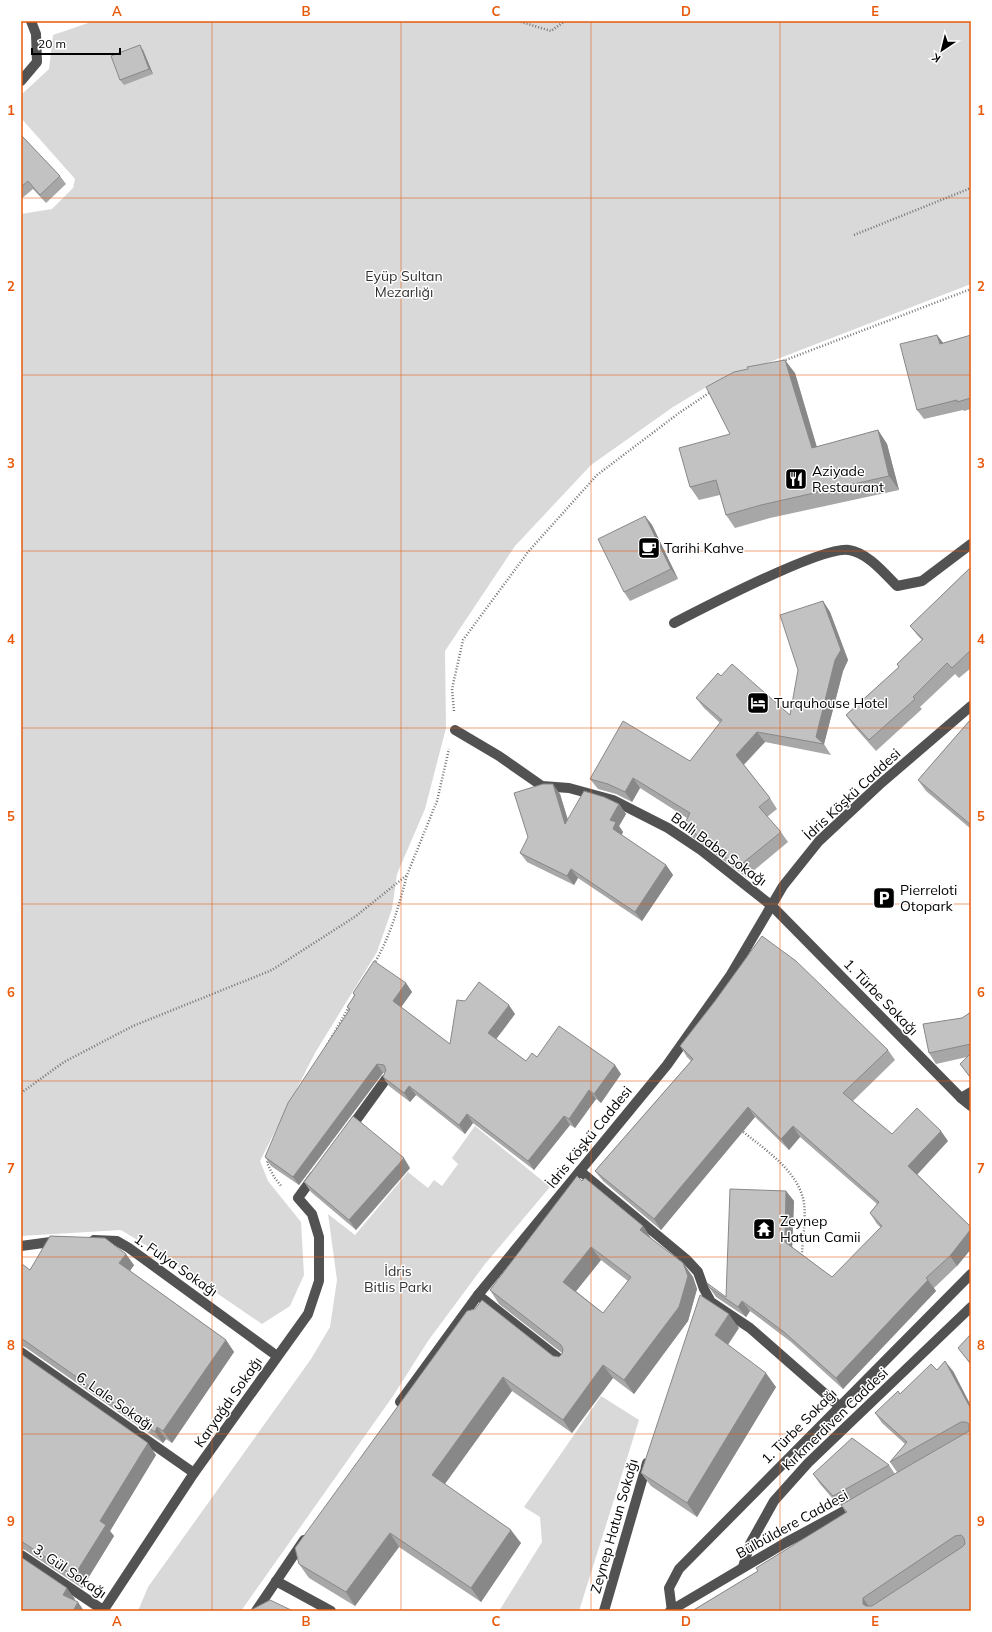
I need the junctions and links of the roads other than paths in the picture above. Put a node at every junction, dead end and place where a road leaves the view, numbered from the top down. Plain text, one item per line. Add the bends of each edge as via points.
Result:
1 (31, 21) edge
2 (21, 81) edge
3 (971, 544) edge
4 (674, 622) dead end
5 (971, 706) edge
6 (455, 730) road end
7 (772, 906) junction
8 (386, 1079) edge
9 (971, 1092) edge
10 (961, 1098) junction
11 (971, 1106) edge
12 (344, 1136) edge
13 (322, 1167) edge
14 (580, 1171) junction
15 (83, 1240) edge
16 (67, 1241) edge
17 (21, 1246) edge
18 (971, 1274) edge
19 (704, 1289) junction
20 (478, 1295) junction
21 (700, 1304) edge
22 (971, 1307) edge
23 (21, 1352) edge
24 (278, 1356) junction
25 (566, 1364) edge
26 (839, 1406) junction
27 (393, 1413) edge
28 (649, 1457) edge
29 (194, 1473) junction
30 (865, 1499) edge
31 (312, 1528) edge
32 (21, 1555) edge
33 (743, 1567) junction
34 (276, 1581) junction
35 (671, 1610) edge
36 (103, 1611) edge
37 (256, 1611) edge
38 (331, 1611) edge
39 (604, 1611) edge

1 - 2 street via 36,34 37,62
3 - 4 street via 922,581 897,586 867,558 849,550 834,550 764,579
5 - 7 street, İdris Köşkü Caddesi via 818,841 783,886
6 - 7 street, Ballı Baba Sokağı via 542,786 569,788 613,800 668,828 701,850
7 - 10 street, 1. Türbe Sokağı
7 - 14 street, İdris Köşkü Caddesi via 730,976 667,1065
8 - 12 street
9 - 10 street
10 - 11 street, 1. Türbe Sokağı
13 - 24 street, Karyağdı Sokağı via 298,1198 312,1214 319,1237 319,1280 308,1314
14 - 19 street via 686,1259 698,1272
14 - 20 street, İdris Köşkü Caddesi
15 - 24 street, 1. Fulya Sokağı via 116,1241 129,1248
16 - 17 street
18 - 26 street, 1. Türbe Sokağı
19 - 21 street
19 - 26 street via 711,1302 750,1328
20 - 25 street
20 - 27 street, İdris Köşkü Caddesi
22 - 33 street, Kırkmerdiven Caddesi via 808,1463 774,1500 750,1544
23 - 29 street, 6. Lale Sokağı
24 - 29 street, Karyağdı Sokağı
26 - 35 street, 1. Türbe Sokağı via 679,1569 669,1588
28 - 39 street, Zeynep Hatun Sokağı
29 - 36 street, Karyağdı Sokağı
30 - 33 street, Bülbüldere Caddesi
31 - 34 street
32 - 36 street, 3. Gül Sokağı
33 - 35 street, Bülbüldere Caddesi
34 - 37 street
34 - 38 street

